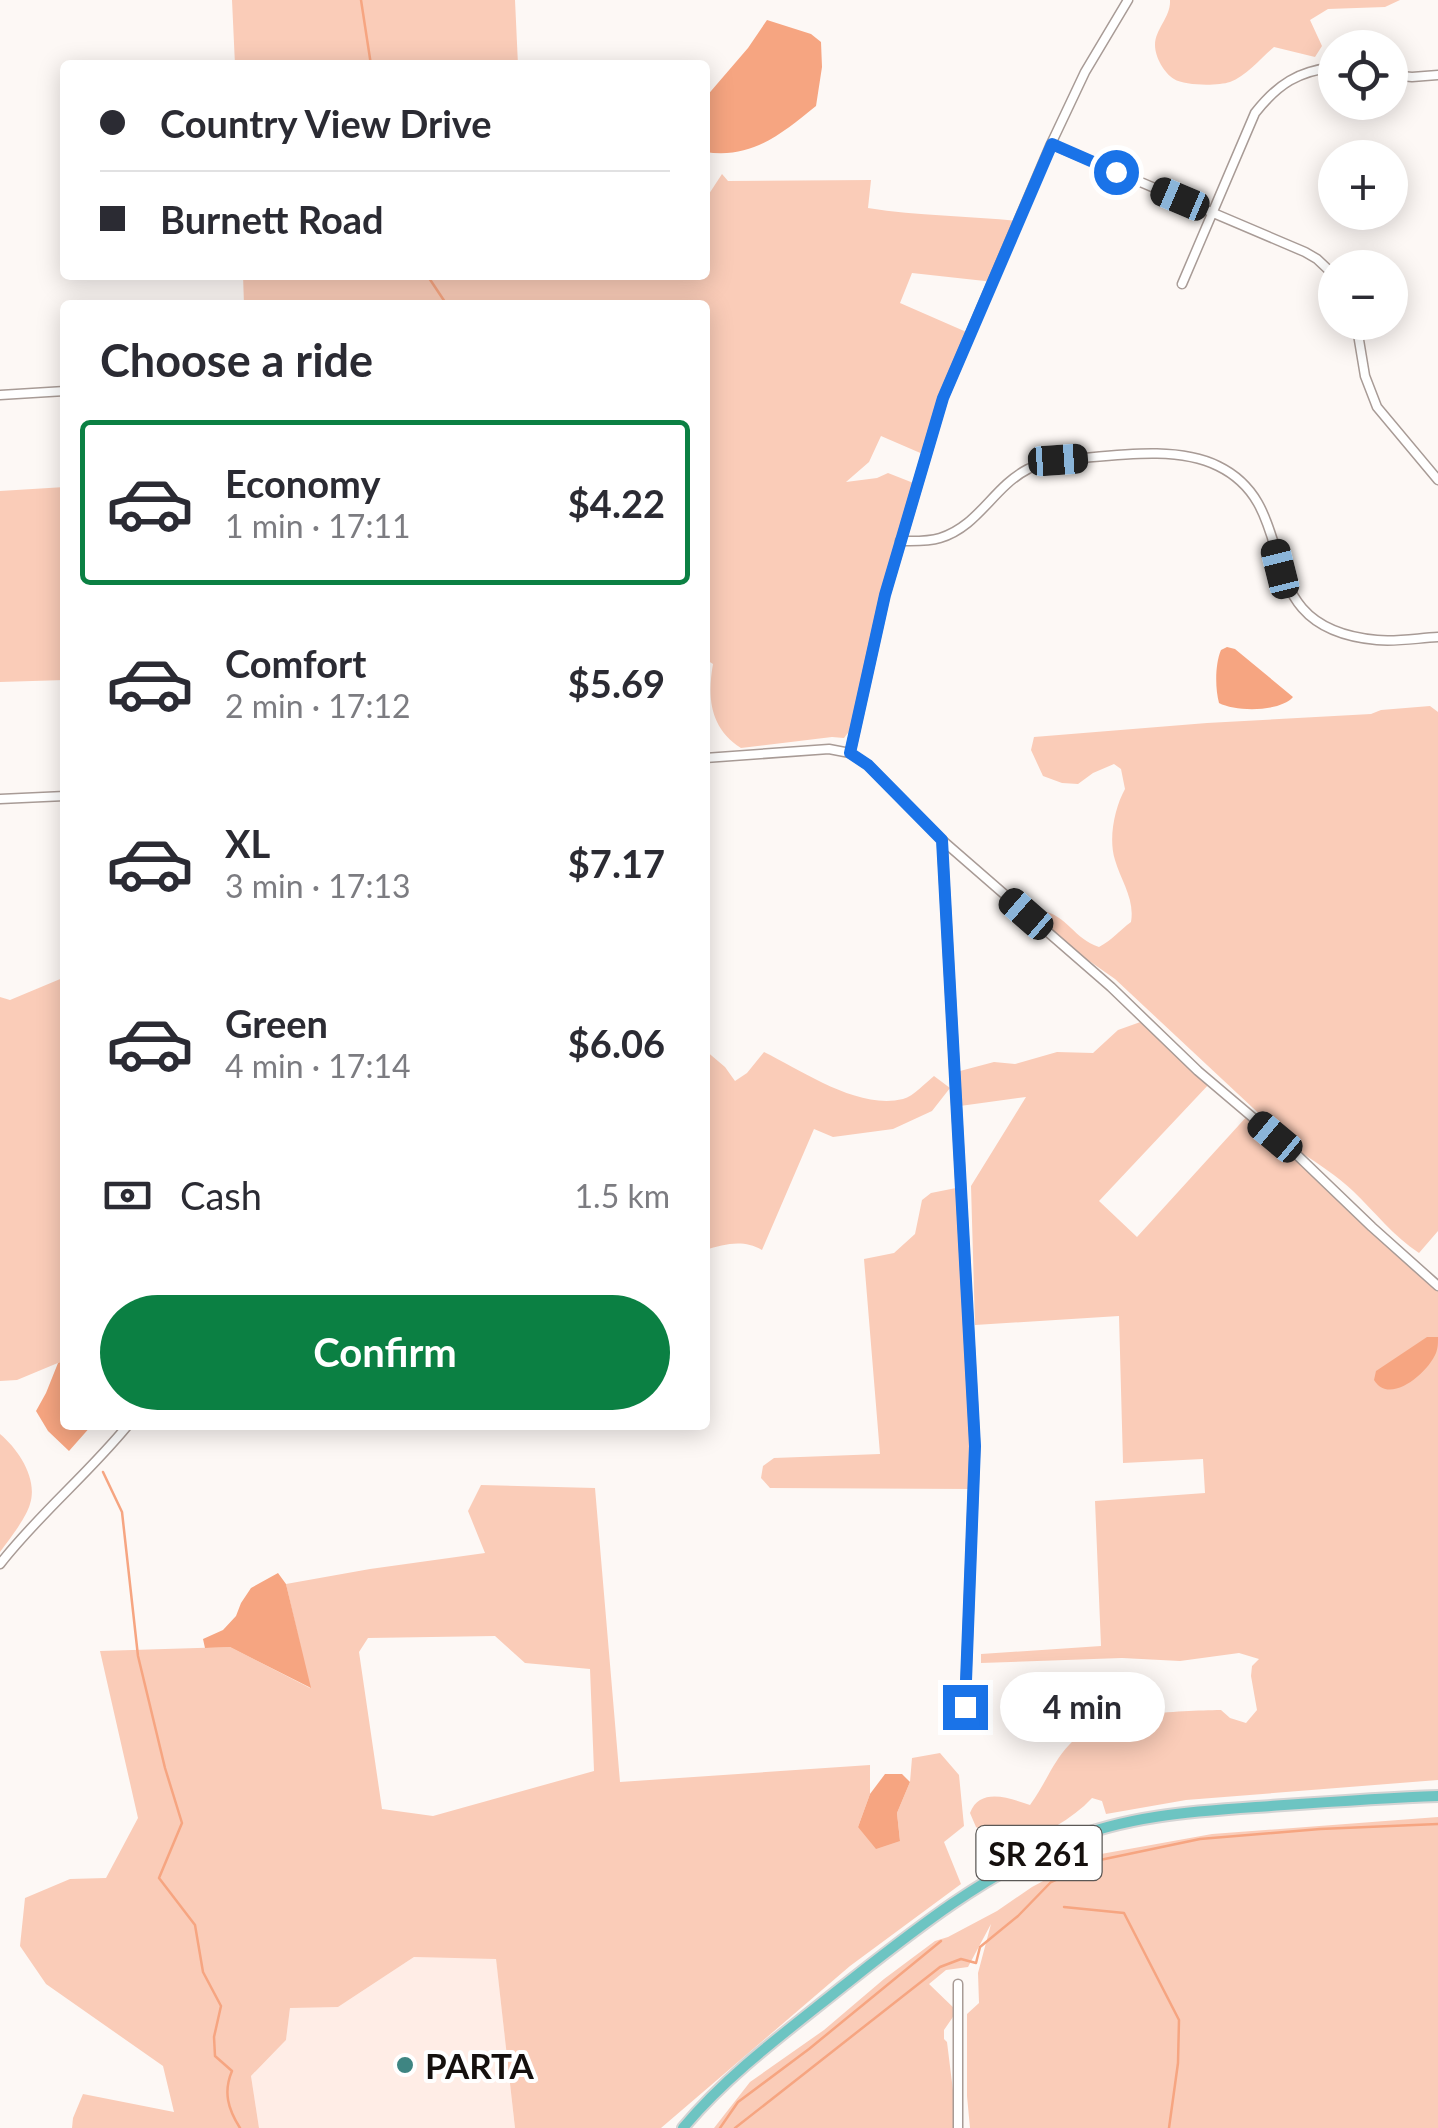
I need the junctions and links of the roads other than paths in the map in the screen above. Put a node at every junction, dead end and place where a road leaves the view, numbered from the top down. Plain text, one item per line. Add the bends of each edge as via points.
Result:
1 (1128, 0) edge
2 (1318, 70) edge
3 (1438, 75) edge
4 (1408, 76) edge
5 (1052, 144) junction
6 (1212, 212) junction
7 (1318, 259) edge
8 (1182, 284) dead end
9 (1359, 340) edge
10 (60, 391) edge
11 (0, 395) edge
12 (1438, 480) edge
13 (900, 541) junction
14 (1438, 637) edge
15 (850, 753) junction
16 (710, 758) edge
17 (60, 796) edge
18 (0, 800) edge
19 (942, 840) junction
20 (1438, 1286) edge
21 (124, 1430) edge
22 (0, 1564) edge
23 (965, 1707) dead end
24 (1438, 1793) edge
25 (958, 1984) dead end
26 (683, 2128) edge
27 (958, 2128) edge

1 - 5 street
2 - 6 street via 1289,80 1256,113
3 - 4 street
5 - 6 street
5 - 13 street via 943,398
6 - 7 street
6 - 8 street
9 - 12 street via 1377,407
10 - 11 street
13 - 14 street via 956,531 1013,479 1044,463 1183,454 1219,466 1250,490 1267,520 1288,588 1329,630 1382,640
13 - 15 street
15 - 16 street via 818,749
15 - 19 street
17 - 18 street
19 - 20 street
19 - 23 street via 975,1446
21 - 22 street
24 - 26 main road, SR 261 via 1172,1813 1102,1828 1036,1854 922,1924 748,2064
25 - 27 street

